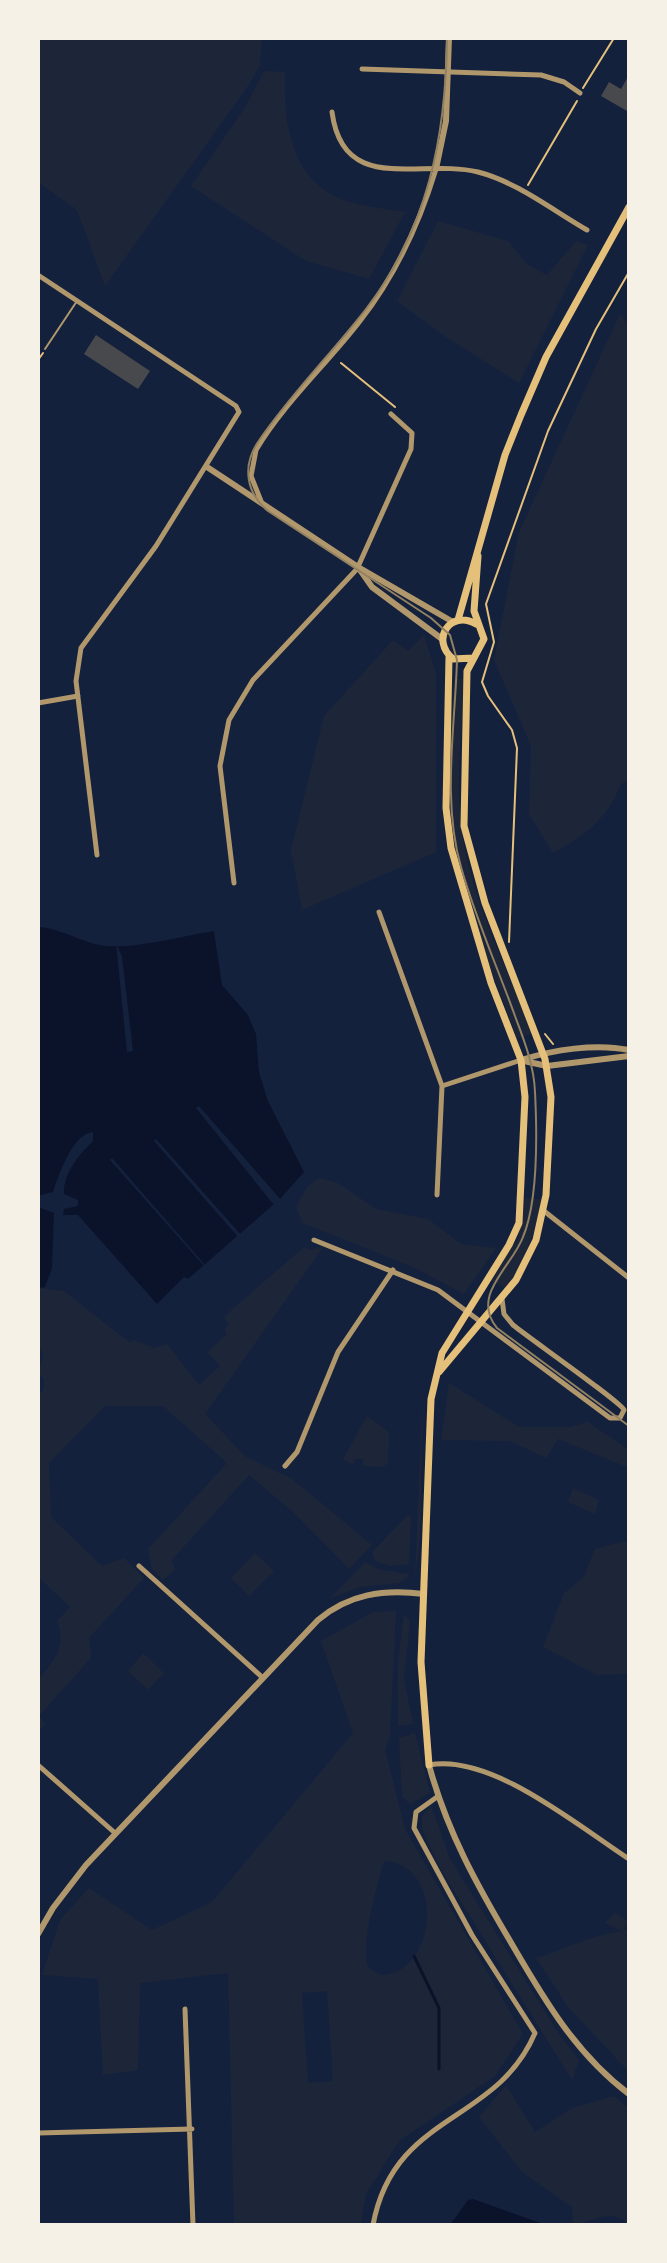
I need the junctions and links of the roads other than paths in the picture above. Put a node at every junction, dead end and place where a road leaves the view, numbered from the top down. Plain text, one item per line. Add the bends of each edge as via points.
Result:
1 (449, 38) edge
2 (362, 69) dead end
3 (449, 74) junction
4 (580, 93) road end
5 (332, 112) dead end
6 (436, 169) junction
7 (629, 207) edge
8 (587, 230) dead end
9 (38, 275) edge
10 (77, 300) junction
11 (45, 349) road end
12 (391, 414) dead end
13 (207, 467) junction
14 (265, 506) junction
15 (478, 556) junction
16 (358, 567) junction
17 (456, 621) junction
18 (478, 626) junction
19 (442, 639) junction
20 (449, 657) junction
21 (475, 657) junction
22 (78, 696) junction
23 (38, 703) edge
24 (97, 855) dead end
25 (234, 883) dead end
26 (379, 912) dead end
27 (629, 1050) edge
28 (543, 1053) junction
29 (629, 1056) edge
30 (521, 1060) junction
31 (547, 1066) junction
32 (442, 1086) junction
33 (437, 1195) dead end
34 (544, 1211) junction
35 (314, 1240) dead end
36 (393, 1270) junction
37 (629, 1278) edge
38 (502, 1299) junction
39 (467, 1310) junction
40 (482, 1322) junction
41 (435, 1377) junction
42 (285, 1466) dead end
43 (139, 1566) dead end
44 (424, 1594) junction
45 (262, 1677) junction
46 (38, 1765) edge
47 (429, 1765) junction
48 (437, 1797) junction
49 (115, 1833) junction
50 (629, 1859) edge
51 (38, 1934) edge
52 (185, 2009) dead end
53 (629, 2094) edge
54 (192, 2129) junction
55 (38, 2133) edge
56 (193, 2225) edge
57 (373, 2225) edge

1 - 3 street
2 - 3 street
3 - 4 street via 541,75
3 - 6 street
5 - 6 street via 339,143 354,160 373,167
6 - 8 street via 475,172
6 - 14 street via 408,247 383,290 256,450 251,476
7 - 15 main road via 527,400 505,455
9 - 10 street
10 - 11 lane
10 - 13 street via 236,406 239,412
12 - 16 street via 412,433 411,449
13 - 14 street
13 - 22 street via 81,648 76,663
14 - 16 street
15 - 17 main road
15 - 18 main road
16 - 17 street
16 - 19 street via 372,587
16 - 25 street via 253,680 229,720 220,766
17 - 18 main road
17 - 19 main road
18 - 21 main road via 484,639
19 - 20 main road
20 - 21 main road
20 - 30 main road via 446,808 451,848 491,983
21 - 28 main road via 467,676 467,843
22 - 23 street
22 - 24 street
26 - 32 street
27 - 28 street
28 - 30 street
28 - 31 main road
29 - 31 street
30 - 31 street
30 - 32 street
30 - 39 main road via 525,1097 519,1223
31 - 34 main road via 551,1097
32 - 33 street
34 - 37 street
34 - 38 main road via 532,1252
35 - 36 street
36 - 39 street
36 - 42 street via 338,1352 297,1452
38 - 40 main road
38 - 40 street via 504,1314 513,1325 621,1402 620,1418 610,1418
39 - 40 street
39 - 41 main road via 442,1353
40 - 41 main road
41 - 44 main road
43 - 45 street
44 - 45 street via 375,1593 340,1604
44 - 47 main road via 421,1692
45 - 49 street
46 - 49 street
47 - 48 street
47 - 50 street via 458,1763 495,1774
48 - 53 street via 467,1869 556,2015 584,2053
48 - 57 street via 416,1812 414,1828 458,1913 535,2033 520,2062 498,2085 413,2145 395,2165
49 - 51 street
52 - 54 street
54 - 55 street
54 - 56 street

